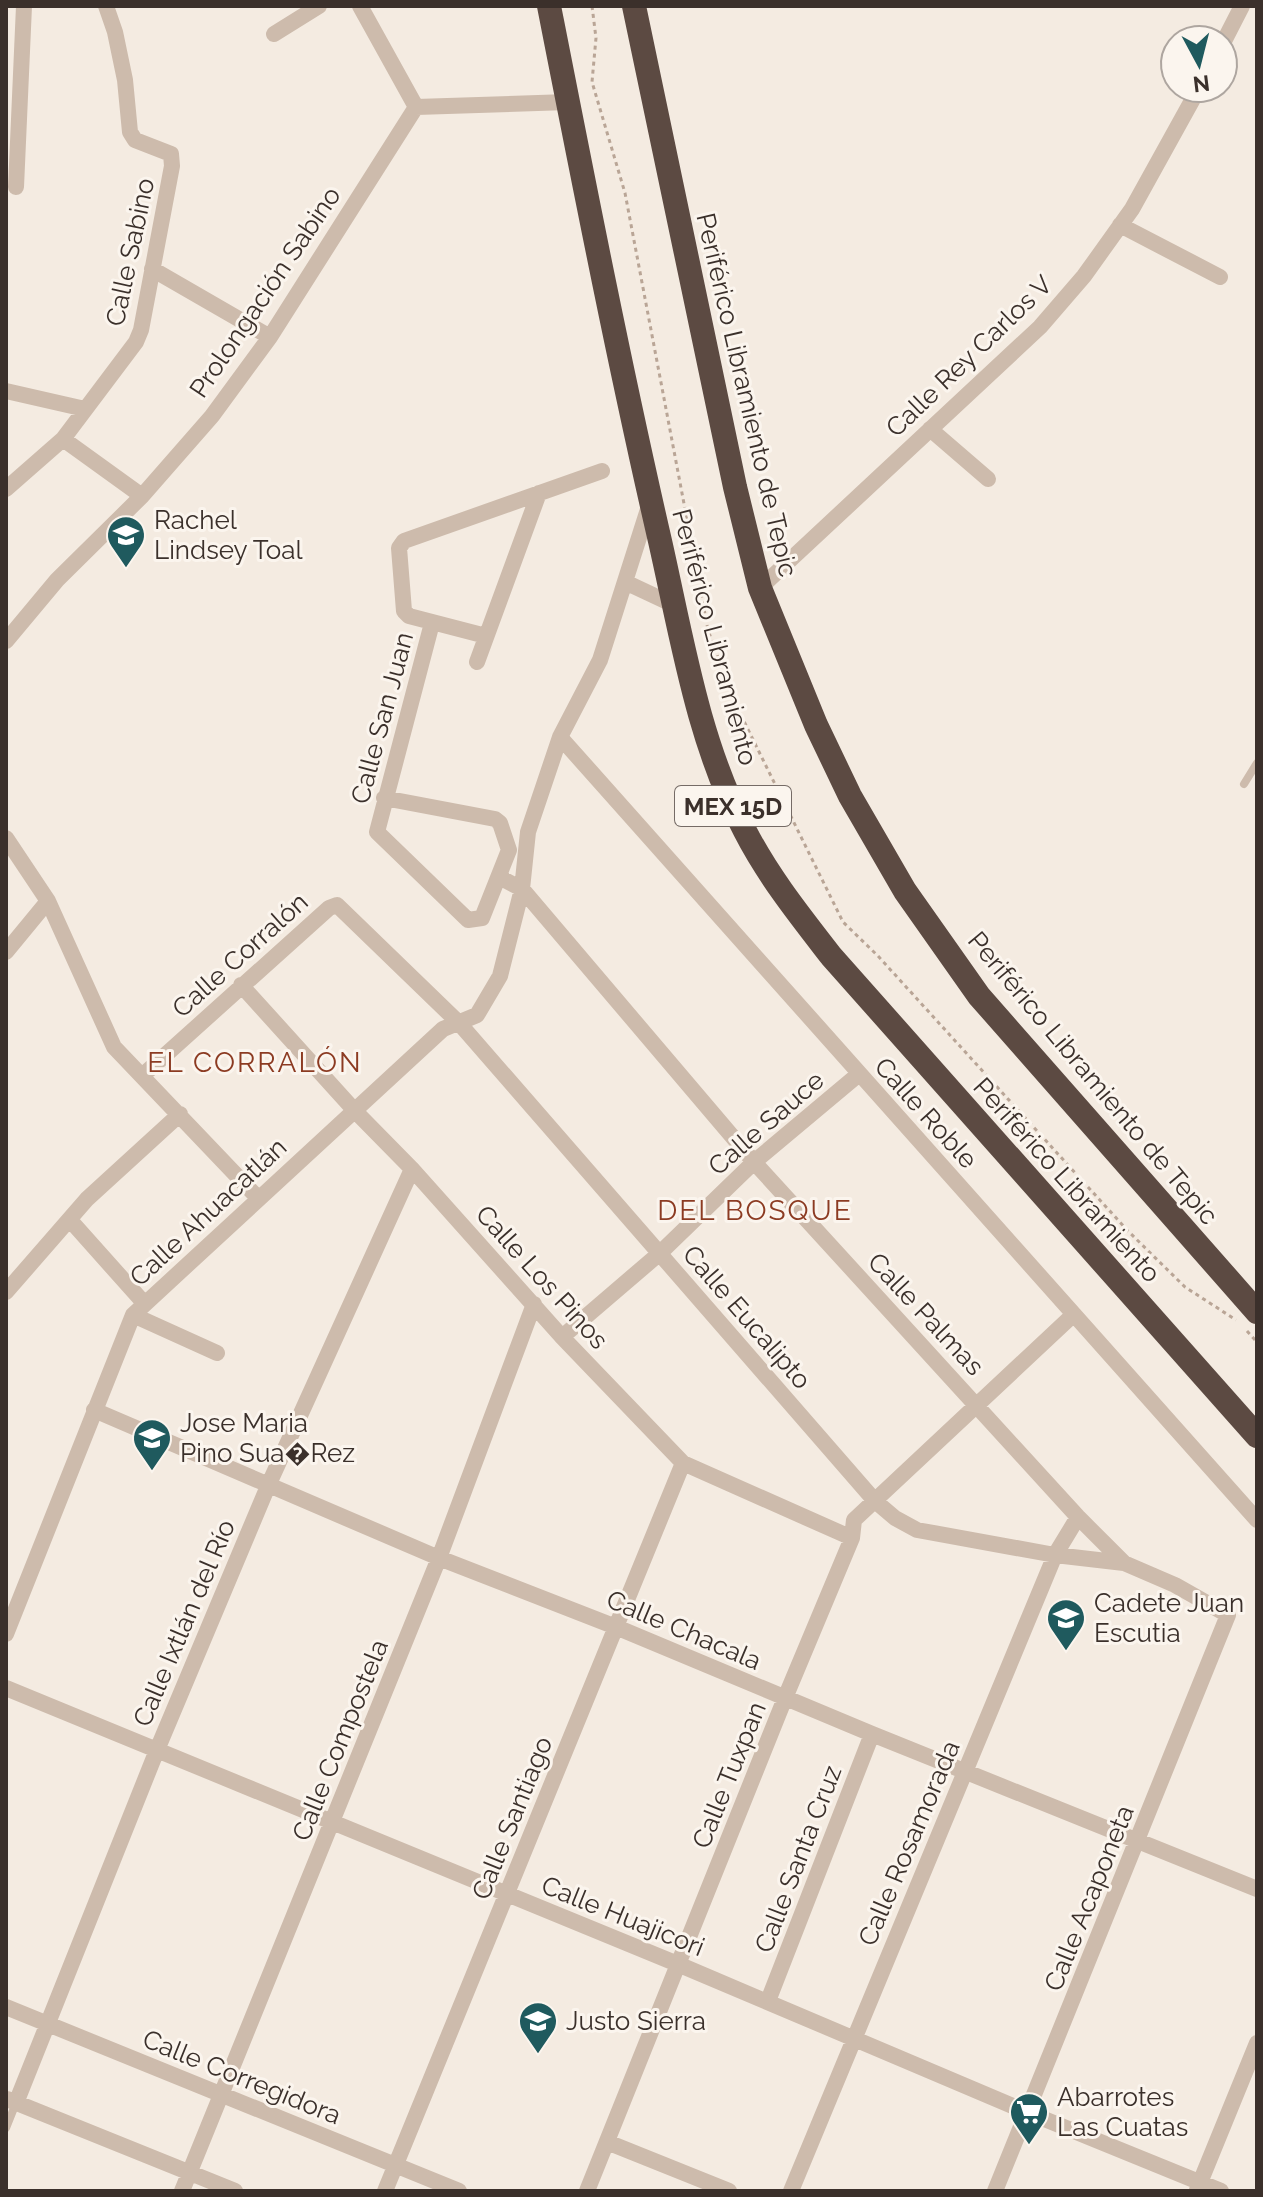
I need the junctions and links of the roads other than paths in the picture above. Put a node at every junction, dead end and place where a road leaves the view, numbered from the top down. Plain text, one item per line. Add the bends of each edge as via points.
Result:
1 (24, 6) edge
2 (106, 6) edge
3 (319, 6) edge
4 (360, 6) edge
5 (549, 6) edge
6 (634, 6) edge
7 (1242, 6) edge
8 (1233, 24) edge
9 (274, 34) dead end
10 (568, 102) junction
11 (1190, 104) edge
12 (416, 107) junction
13 (16, 187) dead end
14 (1120, 225) junction
15 (152, 269) junction
16 (1220, 277) dead end
17 (270, 337) junction
18 (6, 391) edge
19 (85, 409) junction
20 (930, 429) junction
21 (63, 439) junction
22 (602, 471) dead end
23 (988, 479) dead end
24 (6, 489) edge
25 (539, 493) junction
26 (142, 496) junction
27 (651, 502) junction
28 (625, 582) junction
29 (760, 588) junction
30 (674, 605) junction
31 (432, 623) junction
32 (486, 636) junction
33 (6, 641) edge
34 (477, 662) dead end
35 (560, 737) junction
36 (1257, 763) edge
37 (1244, 784) dead end
38 (384, 798) junction
39 (9, 849) edge
40 (499, 877) junction
41 (522, 889) junction
42 (48, 901) junction
43 (337, 905) joint
44 (6, 952) edge
45 (241, 985) junction
46 (459, 1023) junction
47 (859, 1074) junction
48 (142, 1076) junction
49 (355, 1111) junction
50 (180, 1114) junction
51 (754, 1162) junction
52 (412, 1169) junction
53 (258, 1198) junction
54 (70, 1220) junction
55 (660, 1253) junction
56 (6, 1292) edge
57 (534, 1304) junction
58 (138, 1309) junction
59 (1257, 1312) edge
60 (1073, 1315) junction
61 (562, 1337) junction
62 (217, 1353) dead end
63 (977, 1405) junction
64 (94, 1410) junction
65 (1257, 1436) edge
66 (683, 1463) junction
67 (268, 1486) junction
68 (875, 1501) junction
69 (1078, 1517) junction
70 (1257, 1520) edge
71 (852, 1538) junction
72 (1055, 1555) junction
73 (439, 1558) junction
74 (1124, 1563) junction
75 (1227, 1624) joint
76 (616, 1627) junction
77 (6, 1634) edge
78 (6, 1688) edge
79 (785, 1698) junction
80 (872, 1734) junction
81 (157, 1750) junction
82 (965, 1772) junction
83 (333, 1822) junction
84 (1137, 1842) junction
85 (1257, 1889) edge
86 (507, 1894) junction
87 (680, 1965) junction
88 (768, 2001) junction
89 (6, 2007) edge
90 (48, 2024) junction
91 (854, 2038) junction
92 (1257, 2043) edge
93 (221, 2094) junction
94 (11, 2101) edge
95 (1027, 2112) junction
96 (6, 2128) edge
97 (607, 2142) junction
98 (396, 2165) junction
99 (189, 2173) junction
100 (1198, 2187) edge
101 (182, 2191) edge
102 (235, 2191) edge
103 (385, 2191) edge
104 (459, 2191) edge
105 (587, 2191) edge
106 (729, 2191) edge
107 (791, 2191) edge
108 (995, 2191) edge
109 (1221, 2191) edge

1 - 13 street
2 - 15 street, Calle Sabino via 125,80 130,132 135,140 171,154
3 - 9 street
4 - 12 street
5 - 10 highway, Periférico Libramiento / MEX 15D
6 - 29 highway, Periférico Libramiento de Tepic
7 - 8 street
10 - 12 street
10 - 27 highway, Periférico Libramiento / MEX 15D
11 - 14 street, Calle Rey Carlos V
12 - 17 street, Prolongación Sabino
14 - 16 street
14 - 20 street, Calle Rey Carlos V via 1040,327
15 - 17 street
15 - 19 street, Calle Sabino via 136,342
17 - 26 street, Prolongación Sabino via 212,416
18 - 19 street
19 - 21 street, Calle Sabino
20 - 23 street
20 - 29 street, Calle Rey Carlos V
21 - 24 street, Calle Sabino
21 - 26 street
22 - 25 street, Calle San Juan
25 - 31 street, Calle San Juan via 404,541 399,548 404,611
25 - 32 street
26 - 33 street, Prolongación Sabino via 89,546
27 - 28 street, Calle Ahuacatlán
27 - 30 highway, Periférico Libramiento / MEX 15D
28 - 30 street
28 - 35 street, Calle Ahuacatlán via 600,660
29 - 59 highway, Periférico Libramiento de Tepic via 816,725 905,891 979,996
30 - 65 highway, Periférico Libramiento / MEX 15D via 727,793 792,907
31 - 32 street
31 - 38 street, Calle San Juan
32 - 34 street
35 - 41 street, Calle Ahuacatlán via 528,832
35 - 47 street, Calle Roble
36 - 37 lane
38 - 40 street via 495,819 509,845
38 - 40 street, Calle San Juan via 377,832 468,920 482,918
39 - 42 street
40 - 41 street
41 - 46 street, Calle Ahuacatlán via 500,976 477,1015
41 - 51 street, Calle Palmas
42 - 44 street
42 - 48 street via 114,1047
43 - 45 street, Calle Corralón
43 - 46 street, Calle Eucalipto
45 - 48 street, Calle Corralón
45 - 49 street, Calle Los Pinos
46 - 49 street, Calle Ahuacatlán via 443,1029
46 - 55 street, Calle Eucalipto
47 - 51 street, Calle Sauce
47 - 60 street, Calle Roble
48 - 50 street
49 - 52 street, Calle Los Pinos
49 - 53 street, Calle Ahuacatlán
50 - 53 street
50 - 54 street
51 - 55 street, Calle Sauce
51 - 63 street, Calle Palmas
52 - 57 street, Calle Los Pinos
52 - 67 street, Calle Ixtlán del Río
53 - 58 street, Calle Ahuacatlán
54 - 56 street
54 - 58 street
55 - 61 street, Calle Sauce
55 - 68 street, Calle Eucalipto
57 - 61 street, Calle Los Pinos
57 - 73 street, Calle Compostela
58 - 62 street
58 - 64 street, Calle Ahuacatlán
60 - 63 street, Calle Tuxpan
60 - 70 street, Calle Roble
61 - 66 street, Calle Los Pinos
63 - 68 street, Calle Tuxpan
63 - 69 street, Calle Palmas
64 - 67 street, Calle Chacala
64 - 77 street, Calle Ahuacatlán
66 - 71 street, Calle Los Pinos
66 - 76 street, Calle Santiago
67 - 73 street, Calle Chacala
67 - 81 street, Calle Ixtlán del Río
68 - 71 street, Calle Tuxpan via 854,1520
68 - 72 street, Calle Eucalipto via 917,1530
69 - 72 street, Calle Rosamorada
69 - 74 street, Calle Palmas
71 - 79 street, Calle Tuxpan
72 - 74 street, Calle Eucalipto
72 - 82 street, Calle Rosamorada
73 - 76 street, Calle Chacala
73 - 83 street, Calle Compostela
74 - 75 street, Calle Palmas via 1222,1609
75 - 84 street, Calle Acaponeta
76 - 79 street, Calle Chacala
76 - 86 street, Calle Santiago
78 - 81 street, Calle Huajicori
79 - 80 street, Calle Chacala
79 - 87 street, Calle Tuxpan
80 - 82 street, Calle Chacala
80 - 88 street, Calle Santa Cruz
81 - 83 street, Calle Huajicori
81 - 90 street, Calle Ixtlán del Río
82 - 84 street, Calle Chacala
82 - 91 street, Calle Rosamorada
83 - 86 street, Calle Huajicori
83 - 93 street, Calle Compostela
84 - 85 street, Calle Chacala
84 - 95 street, Calle Acaponeta
86 - 87 street, Calle Huajicori
86 - 98 street, Calle Santiago
87 - 88 street, Calle Huajicori
87 - 97 street, Calle Tuxpan
88 - 91 street, Calle Huajicori
89 - 90 street, Calle Corregidora
90 - 93 street, Calle Corregidora
90 - 94 street, Calle Ixtlán del Río
91 - 95 street, Calle Huajicori
91 - 107 street, Calle Rosamorada
92 - 100 street
93 - 98 street, Calle Corregidora
93 - 99 street, Calle Compostela
94 - 96 lane
94 - 99 street
95 - 100 street, Calle Huajicori
95 - 108 street, Calle Acaponeta
97 - 105 street, Calle Tuxpan
97 - 106 street
98 - 103 street, Calle Santiago
98 - 104 street, Calle Corregidora
99 - 101 street, Calle Compostela
99 - 102 street
100 - 109 street, Calle Huajicori

